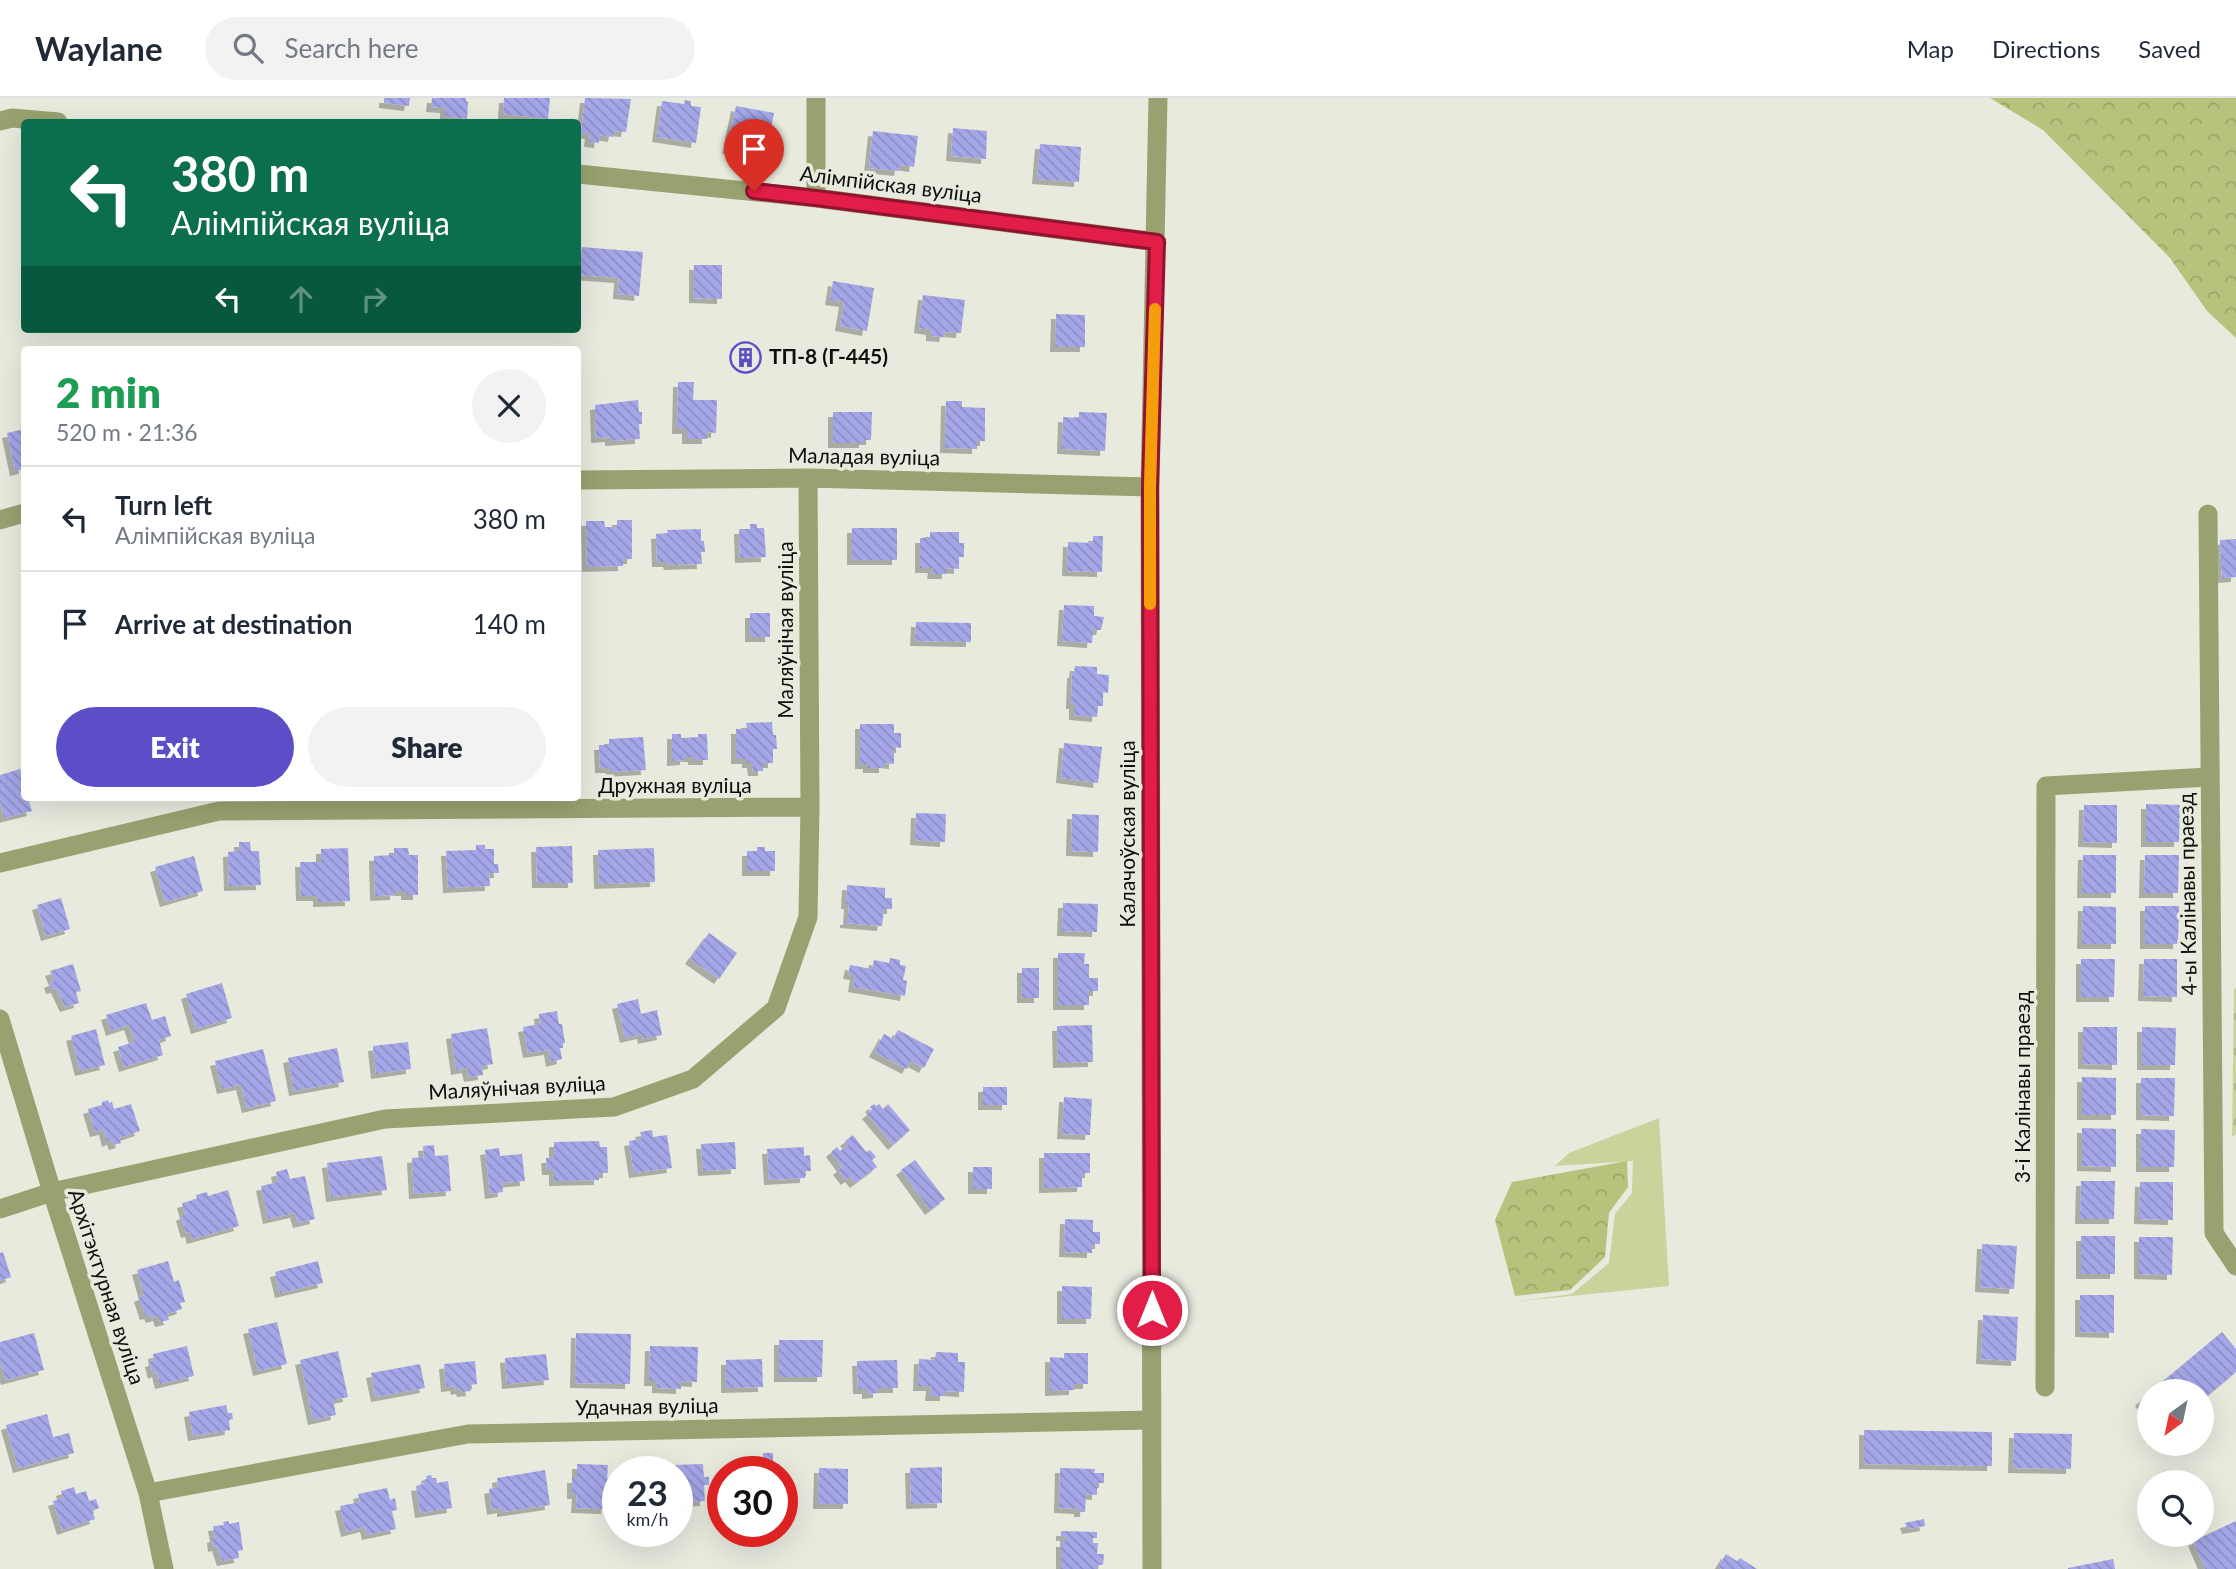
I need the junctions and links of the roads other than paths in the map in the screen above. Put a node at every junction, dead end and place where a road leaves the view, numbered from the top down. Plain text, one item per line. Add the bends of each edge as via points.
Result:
1 (816, 98) edge
2 (1158, 98) edge
3 (24, 119) edge
4 (0, 121) edge
5 (581, 174) edge
6 (816, 198) junction
7 (1157, 242) junction
8 (808, 478) junction
9 (581, 480) edge
10 (1150, 487) junction
11 (21, 514) edge
12 (2208, 514) dead end
13 (0, 520) edge
14 (2209, 777) junction
15 (810, 807) junction
16 (0, 863) edge
17 (0, 1020) edge
18 (52, 1192) junction
19 (0, 1209) edge
20 (2236, 1266) edge
21 (2045, 1387) dead end
22 (1152, 1420) junction
23 (148, 1493) junction
24 (164, 1569) edge
25 (1152, 1569) edge

1 - 6 street
2 - 7 street, Калачоўская вуліца
3 - 4 street
5 - 6 street, Алімпійская вуліца
6 - 7 street, Алімпійская вуліца
7 - 10 street, Калачоўская вуліца
8 - 9 street, Маладая вуліца
8 - 10 street, Маладая вуліца
8 - 15 street, Маляўнічая вуліца
10 - 22 street, Калачоўская вуліца
11 - 13 street
12 - 14 street, 4-ы Калінавы праезд
14 - 20 street, 4-ы Калінавы праезд via 2214,1233
14 - 21 street, 3-і Калінавы праезд via 2046,786
15 - 16 street, Дружная вуліца via 219,811
15 - 18 street, Маляўнічая вуліца via 808,917 776,1008 693,1079 614,1107 385,1119
17 - 18 street, Архітэктурная вуліца
18 - 19 street, Маляўнічая вуліца
18 - 23 street, Архітэктурная вуліца
22 - 23 street, Удачная вуліца via 468,1434
22 - 25 street, Калачоўская вуліца
23 - 24 street, Архітэктурная вуліца

